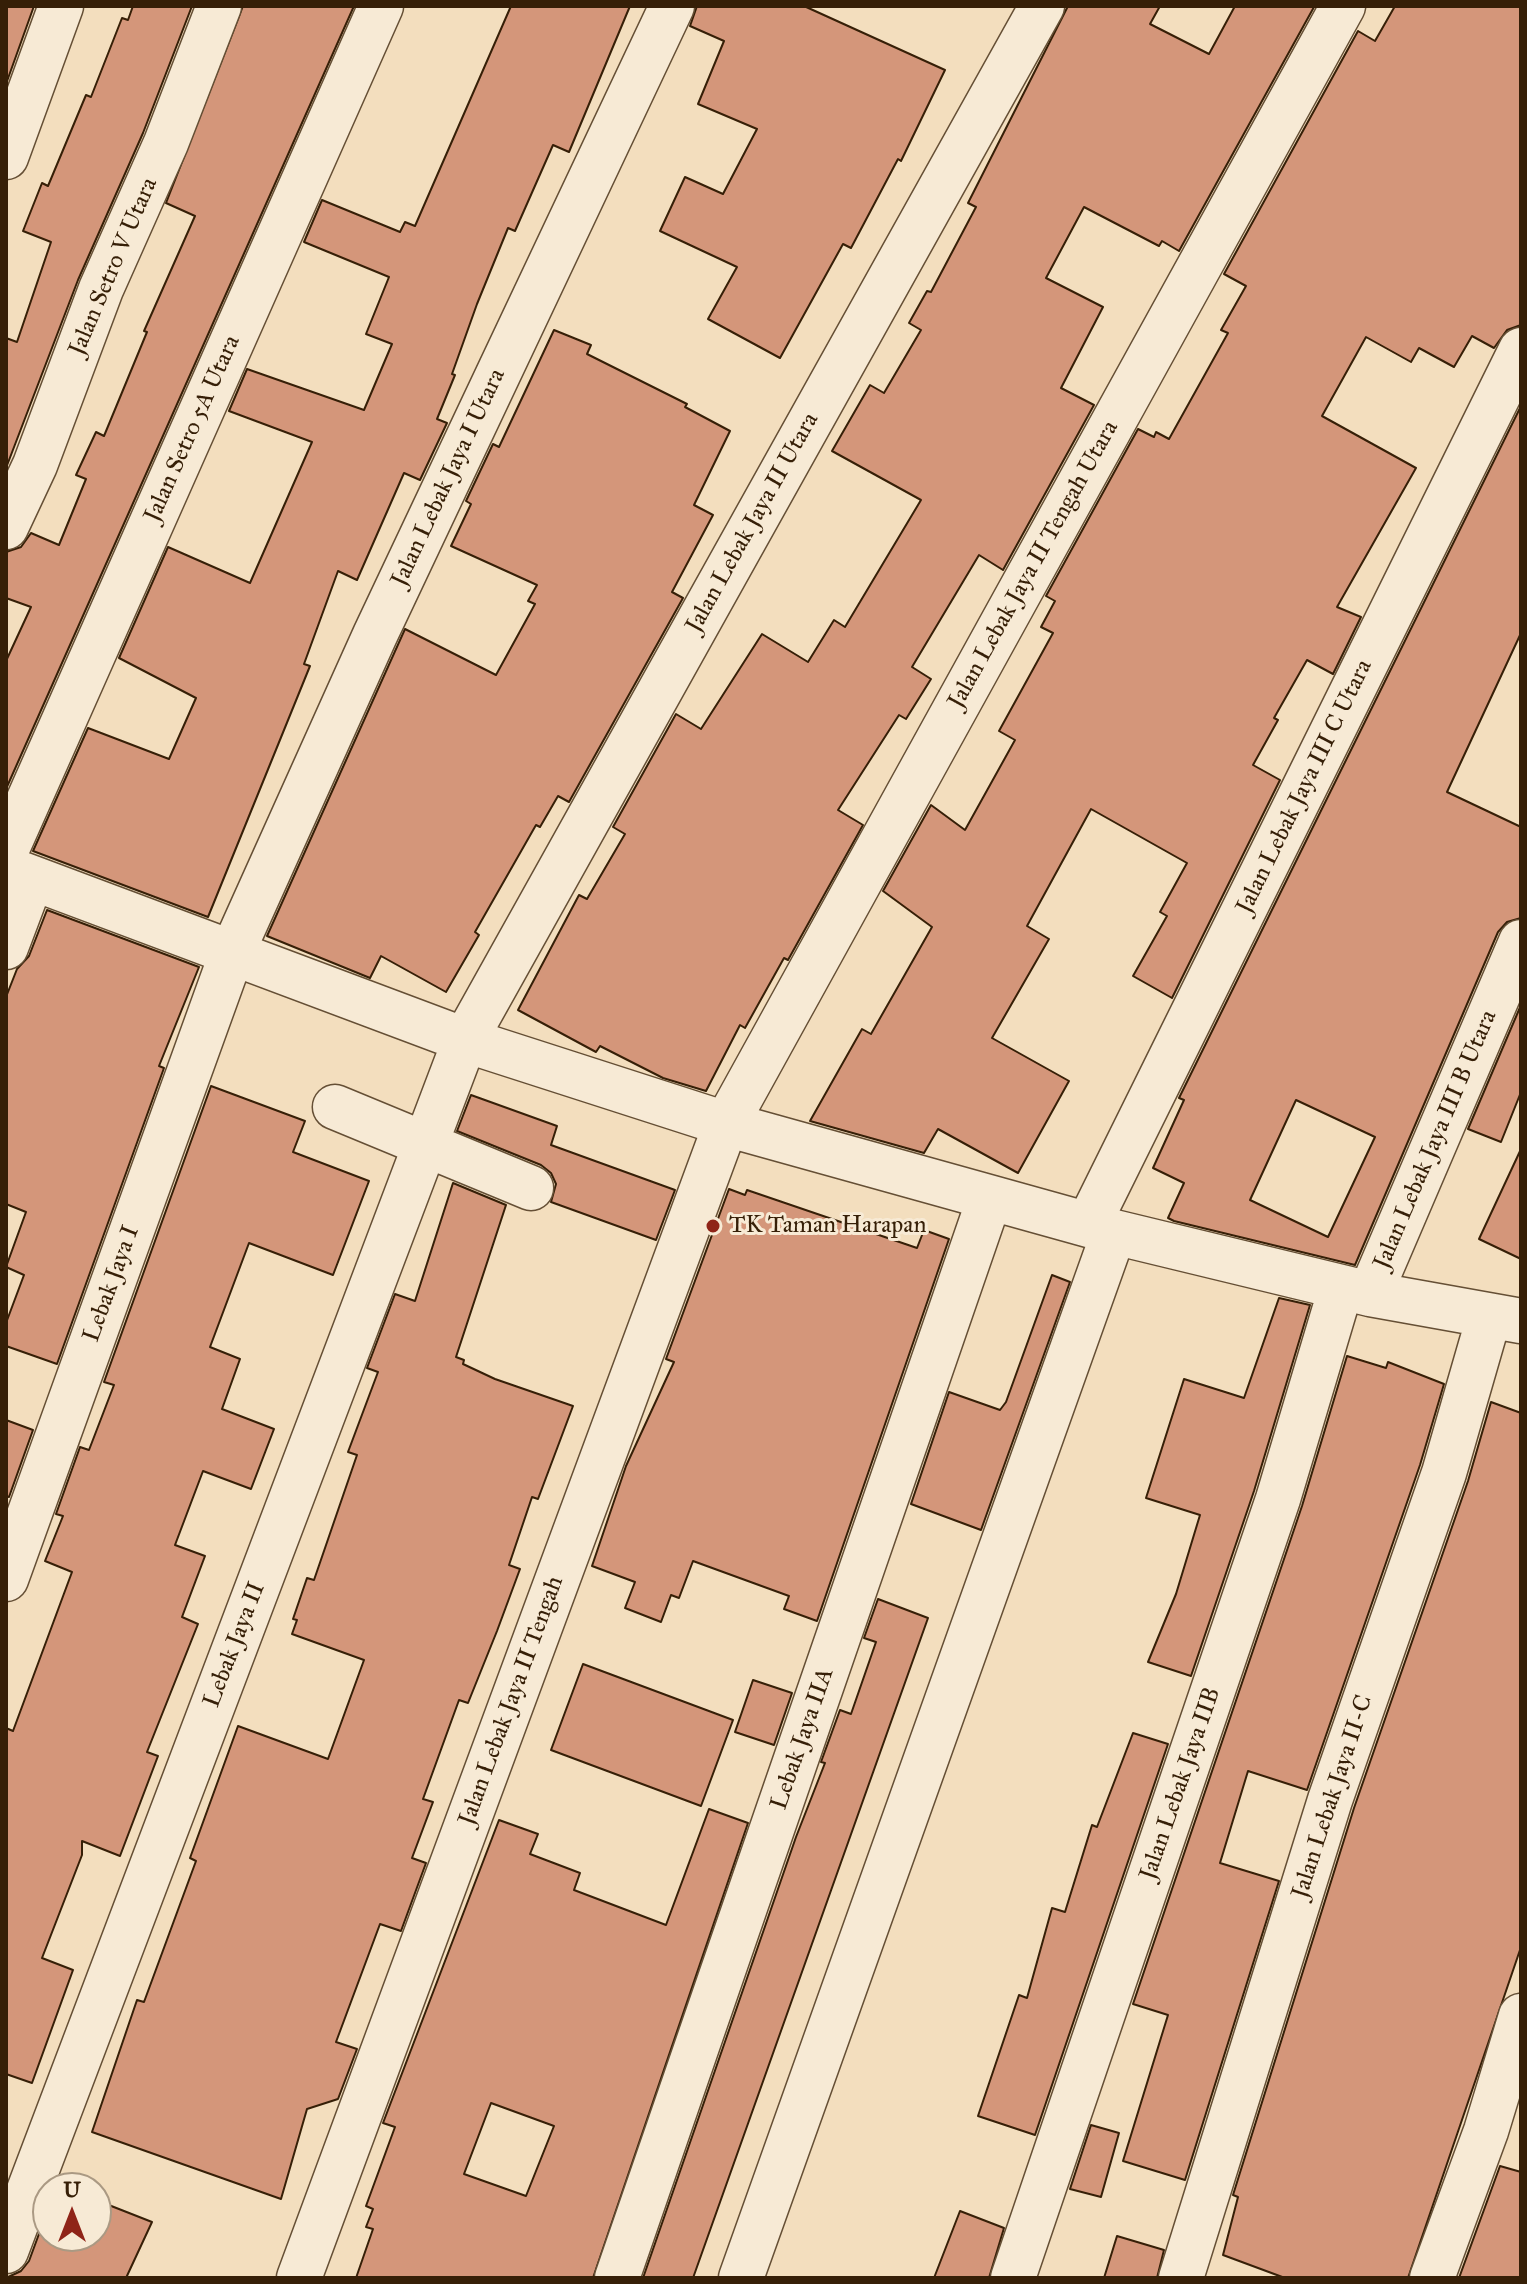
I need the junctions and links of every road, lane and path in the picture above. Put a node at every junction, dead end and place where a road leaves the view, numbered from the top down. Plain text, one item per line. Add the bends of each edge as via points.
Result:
1 (61, 6) edge
2 (219, 6) edge
3 (381, 6) edge
4 (672, 6) edge
5 (1042, 6) edge
6 (1343, 6) edge
7 (6, 157) edge
8 (1521, 350) edge
9 (6, 527) edge
10 (15, 866) edge
11 (1521, 942) edge
12 (6, 947) edge
13 (226, 971) junction
14 (465, 1040) junction
15 (335, 1107) dead end
16 (726, 1124) junction
17 (425, 1146) junction
18 (531, 1188) dead end
19 (989, 1200) junction
20 (1101, 1228) junction
21 (1356, 1291) junction
22 (1505, 1319) edge
23 (6, 1579) edge
24 (1521, 2016) edge
25 (6, 2251) edge
26 (299, 2278) edge
27 (617, 2278) edge
28 (741, 2278) edge
29 (1013, 2278) edge
30 (1181, 2278) edge
31 (1432, 2278) edge

1 - 7 street
2 - 9 street, Jalan Setro V Utara
3 - 10 street, Jalan Setro 5A Utara
4 - 13 street, Jalan Lebak Jaya I Utara via 375,635
5 - 14 street, Jalan Lebak Jaya II Utara
6 - 16 street, Jalan Lebak Jaya II Tengah Utara
8 - 20 street, Jalan Lebak Jaya III C Utara
10 - 12 street, Jalan Setro 5A Utara
10 - 13 street
11 - 21 street, Jalan Lebak Jaya III B Utara
13 - 14 street
13 - 23 street, Lebak Jaya I
14 - 16 street
14 - 17 street, Lebak Jaya II
15 - 17 street
16 - 19 street
16 - 26 street, Jalan Lebak Jaya II Tengah
17 - 18 street
17 - 25 street, Lebak Jaya II
19 - 20 street
19 - 27 street, Lebak Jaya IIA
20 - 21 street
20 - 28 street, Jalan Lebak Jaya III C Utara
21 - 22 street
21 - 29 street, Jalan Lebak Jaya IIB via 1278,1499
22 - 30 street, Jalan Lebak Jaya II-C via 1444,1473 1330,1800
24 - 31 street

